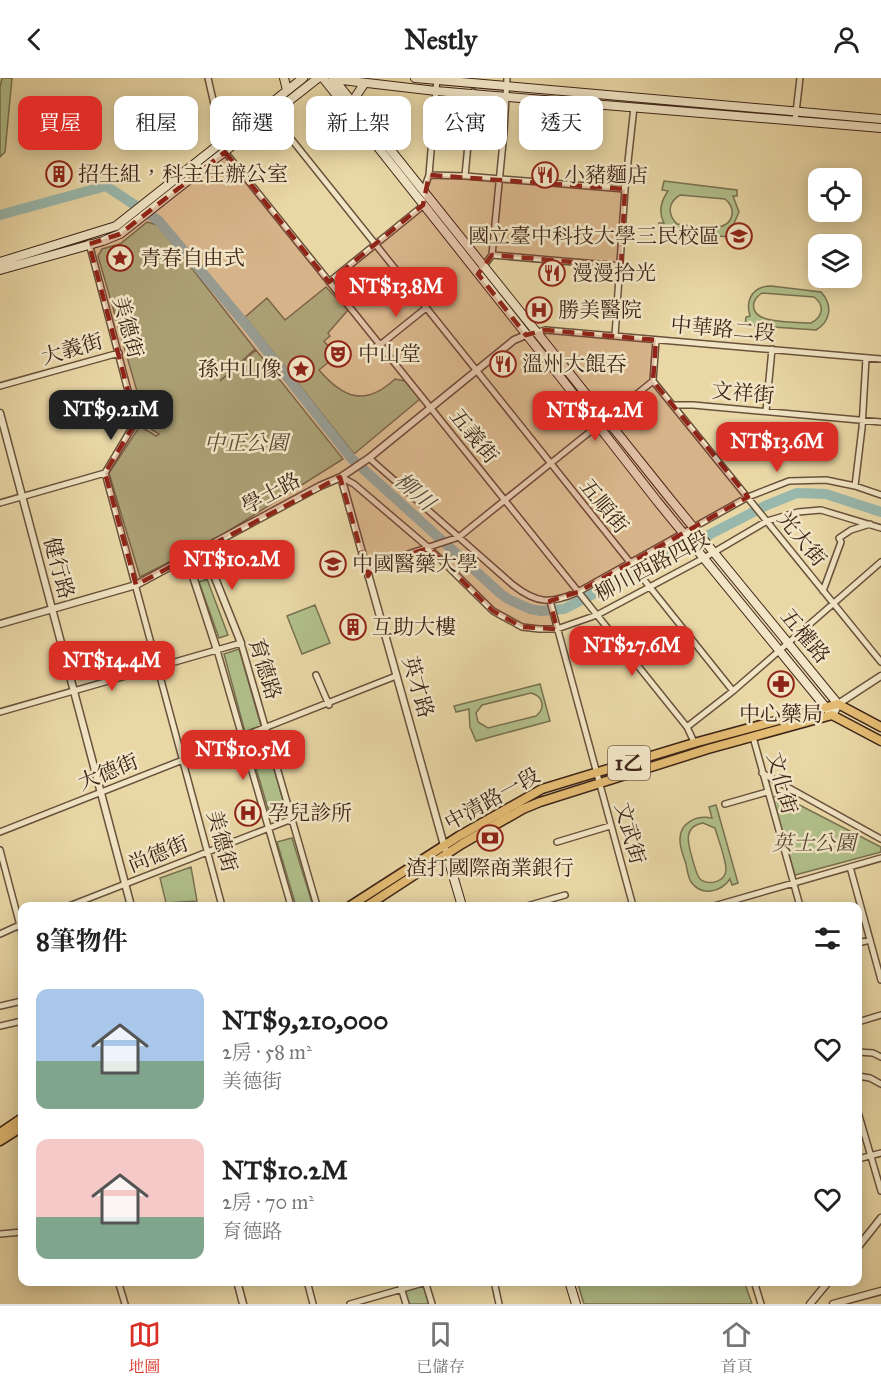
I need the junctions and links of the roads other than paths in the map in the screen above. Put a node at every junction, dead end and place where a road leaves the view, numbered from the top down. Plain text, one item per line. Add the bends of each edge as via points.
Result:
1 (208, 78) edge
2 (284, 78) edge
3 (303, 78) edge
4 (320, 78) edge
5 (332, 78) edge
6 (415, 78) edge
7 (800, 78) edge
8 (437, 79) edge
9 (507, 82) edge
10 (364, 84) junction
11 (287, 90) junction
12 (436, 91) junction
13 (473, 92) junction
14 (212, 96) edge
15 (280, 96) edge
16 (346, 96) edge
17 (356, 96) edge
18 (506, 96) joint
19 (507, 96) edge
20 (294, 98) edge
21 (634, 107) junction
22 (795, 111) junction
23 (881, 119) edge
24 (795, 121) junction
25 (881, 128) edge
26 (294, 142) edge
27 (212, 150) edge
28 (227, 150) edge
29 (390, 150) edge
30 (502, 150) edge
31 (225, 152) junction
32 (429, 175) junction
33 (465, 176) junction
34 (500, 179) junction
35 (625, 189) junction
36 (423, 191) junction
37 (423, 205) junction
38 (88, 240) junction
39 (376, 244) junction
40 (492, 255) junction
41 (0, 262) edge
42 (483, 266) junction
43 (621, 266) junction
44 (0, 270) edge
45 (478, 274) junction
46 (329, 282) junction
47 (426, 308) junction
48 (536, 331) junction
49 (526, 335) junction
50 (615, 336) junction
51 (656, 340) junction
52 (380, 345) junction
53 (772, 349) junction
54 (119, 353) junction
55 (867, 358) junction
56 (881, 359) edge
57 (476, 371) junction
58 (653, 381) junction
59 (0, 386) edge
60 (674, 405) junction
61 (693, 405) junction
62 (430, 408) junction
63 (766, 411) junction
64 (0, 413) edge
65 (607, 419) junction
66 (685, 419) junction
67 (862, 420) junction
68 (881, 422) edge
69 (598, 426) junction
70 (3, 435) edge
71 (366, 460) junction
72 (550, 464) junction
73 (105, 473) junction
74 (341, 477) junction
75 (855, 486) junction
76 (881, 495) edge
77 (22, 496) junction
78 (748, 497) junction
79 (505, 501) junction
80 (0, 503) edge
81 (765, 519) junction
82 (870, 524) junction
83 (694, 528) junction
84 (881, 528) edge
85 (684, 533) junction
86 (459, 537) junction
87 (432, 547) junction
88 (203, 549) junction
89 (714, 553) junction
90 (187, 558) junction
91 (704, 558) junction
92 (881, 562) edge
93 (632, 567) junction
94 (368, 576) junction
95 (647, 584) junction
96 (136, 585) junction
97 (822, 591) junction
98 (580, 594) junction
99 (550, 601) junction
100 (833, 604) junction
101 (53, 609) junction
102 (596, 614) junction
103 (0, 624) edge
104 (557, 629) junction
105 (241, 643) junction
106 (788, 643) junction
107 (217, 650) junction
108 (780, 651) junction
109 (881, 662) edge
110 (158, 667) junction
111 (316, 675) dead end
112 (396, 676) junction
113 (881, 676) edge
114 (75, 691) junction
115 (733, 691) junction
116 (838, 704) junction
117 (329, 705) junction
118 (825, 707) junction
119 (0, 712) edge
120 (832, 716) junction
121 (687, 727) junction
122 (881, 727) edge
123 (266, 729) junction
124 (753, 737) junction
125 (243, 738) junction
126 (881, 741) edge
127 (694, 743) junction
128 (708, 749) junction
129 (182, 761) junction
130 (596, 773) junction
131 (762, 773) junction
132 (599, 782) junction
133 (767, 792) junction
134 (102, 794) junction
135 (725, 804) dead end
136 (292, 819) junction
137 (610, 826) junction
138 (268, 828) junction
139 (0, 832) edge
140 (881, 839) edge
141 (557, 842) dead end
142 (0, 850) edge
143 (446, 850) junction
144 (208, 851) junction
145 (881, 858) edge
146 (850, 867) junction
147 (793, 883) junction
148 (126, 884) junction
149 (565, 895) dead end
150 (79, 902) edge
151 (130, 902) edge
152 (221, 902) edge
153 (290, 902) edge
154 (316, 902) edge
155 (357, 902) edge
156 (375, 902) edge
157 (461, 902) edge
158 (547, 902) edge
159 (632, 902) edge
160 (728, 902) edge
161 (799, 902) edge
162 (860, 902) edge
163 (18, 911) edge
164 (862, 911) edge
165 (18, 927) edge
166 (0, 934) edge
167 (870, 940) junction
168 (862, 942) edge
169 (881, 980) edge
170 (18, 1002) edge
171 (0, 1006) edge
172 (881, 1015) edge
173 (862, 1021) edge
174 (18, 1022) edge
175 (0, 1026) edge
176 (862, 1052) edge
177 (881, 1057) edge
178 (862, 1077) edge
179 (881, 1084) edge
180 (18, 1121) edge
181 (862, 1126) edge
182 (18, 1130) edge
183 (0, 1133) edge
184 (0, 1141) edge
185 (881, 1153) edge
186 (871, 1156) junction
187 (862, 1158) edge
188 (881, 1191) edge
189 (881, 1218) edge
190 (18, 1232) edge
191 (0, 1234) edge
192 (862, 1242) edge
193 (120, 1286) edge
194 (238, 1286) edge
195 (308, 1286) edge
196 (401, 1286) edge
197 (411, 1286) edge
198 (428, 1286) edge
199 (495, 1286) edge
200 (571, 1286) edge
201 (756, 1286) edge
202 (825, 1286) edge
203 (402, 1289) junction
204 (881, 1291) edge
205 (125, 1304) edge
206 (243, 1304) edge
207 (313, 1304) edge
208 (350, 1304) edge
209 (406, 1304) edge
210 (432, 1304) edge
211 (499, 1304) edge
212 (576, 1304) edge
213 (761, 1304) edge
214 (810, 1304) edge
215 (833, 1304) edge

1 - 14 street
2 - 11 main road
3 - 11 main road
4 - 20 main road
4 - 37 main road
5 - 10 main road
5 - 16 main road
6 - 8 main road
7 - 22 street
8 - 9 main road
8 - 12 street
9 - 18 street
9 - 22 main road
10 - 12 main road
10 - 17 main road
11 - 15 main road
12 - 13 main road
12 - 32 street
13 - 18 main road
13 - 33 street
19 - 21 main road
21 - 24 main road
21 - 35 street
22 - 23 main road
22 - 24 street
24 - 25 main road
26 - 39 street, 五順街
27 - 38 main road via 128,218
28 - 31 main road
29 - 36 main road
30 - 34 street
31 - 38 main road via 115,237
31 - 46 street, 五義街
32 - 33 street
32 - 36 street
33 - 34 street
34 - 35 street
34 - 40 street
35 - 43 street
36 - 37 street
36 - 42 main road
37 - 39 street
37 - 45 main road
38 - 41 main road
38 - 44 main road
38 - 54 street, 美德街
39 - 46 street
39 - 47 street, 五順街
40 - 42 street
40 - 43 street
42 - 45 street
42 - 48 main road
43 - 50 street
45 - 49 main road
46 - 52 street, 五義街
47 - 52 street
47 - 57 street, 五順街
48 - 49 street, 中華路二段
48 - 50 street, 中華路二段
48 - 65 main road
49 - 57 street, 學士路
49 - 69 main road
50 - 51 street, 中華路二段
51 - 53 street, 中華路二段
51 - 58 street
52 - 62 street, 五義街
53 - 55 street, 中華路二段
53 - 63 street
54 - 59 street, 大義街
54 - 73 street, 美德街 via 136,422
55 - 56 street, 中華路二段
55 - 67 street
57 - 62 street, 學士路
57 - 72 street, 五順街
58 - 60 street, 光大街
58 - 65 street
60 - 61 street, 文祥街
60 - 66 street, 光大街
61 - 63 street, 文祥街
61 - 66 street
62 - 71 street, 學士路
62 - 79 street, 五義街
63 - 67 street, 文祥街
64 - 70 street, 健行路
65 - 69 street
65 - 83 main road
66 - 78 street, 光大街
67 - 68 street, 文祥街
67 - 75 street
69 - 72 street
69 - 85 main road
70 - 77 street, 健行路
71 - 74 street, 學士路
71 - 86 street
72 - 79 street
72 - 93 street, 五順街
73 - 77 street
73 - 96 street, 美德街
74 - 87 street, 柳川西路四段
74 - 88 street, 學士路
74 - 94 street, 英才路
75 - 76 street
75 - 78 street via 796,479
77 - 80 street
77 - 101 street, 健行路
78 - 81 street, 光大街
78 - 83 street
79 - 86 street
79 - 98 street, 五義街
81 - 82 street, 柳川西路四段 via 821,510
81 - 89 street, 柳川西路四段
81 - 97 street, 光大街
82 - 84 street, 柳川西路四段
82 - 97 street via 839,538 841,542
83 - 85 street
83 - 89 main road, 五權路
85 - 91 main road, 五權路
85 - 93 street
86 - 87 street
86 - 99 street via 526,596
87 - 94 street via 375,565
87 - 104 street, 柳川西路四段 via 480,600 504,618 522,627
88 - 90 street, 學士路
88 - 105 street, 育德路
89 - 91 street, 柳川西路四段
89 - 106 main road, 五權路
90 - 96 street, 學士路
90 - 107 street, 育德路
91 - 95 street, 柳川西路四段
91 - 108 main road, 五權路
92 - 100 street
93 - 95 street, 五順街
93 - 98 street
94 - 112 street, 英才路
95 - 102 street, 柳川西路四段
95 - 115 street, 五順街
96 - 101 street, 學士路
96 - 110 street, 美德街
97 - 100 street, 光大街
98 - 99 street
98 - 102 street, 五義街
99 - 104 street, 文武街
100 - 106 street
100 - 109 street, 光大街
101 - 103 street, 學士路
101 - 114 street, 健行路
102 - 104 street, 柳川西路四段
102 - 121 street, 五義街
104 - 130 street, 文武街
105 - 107 street
105 - 123 street, 育德路
106 - 108 street
106 - 116 main road, 五權路
107 - 110 street
107 - 125 street, 育德路
108 - 115 street
108 - 118 main road, 五權路
110 - 114 street
110 - 129 street, 美德街
111 - 117 street
112 - 117 street, 大德街
112 - 143 street, 英才路
113 - 116 street
114 - 119 street
114 - 134 street, 健行路
115 - 121 street
116 - 118 main road, 中清路一段 / 1乙
116 - 120 main road
116 - 122 main road, 五權路
117 - 123 street, 大德街
118 - 120 main road, 五權路
118 - 127 main road, 中清路一段 / 1乙
120 - 124 main road, 中清路一段 / 1乙
120 - 126 main road
121 - 127 street, 五義街
123 - 125 street, 大德街
123 - 136 street, 育德路
124 - 128 main road, 中清路一段 / 1乙
124 - 131 street, 文化街
125 - 129 street, 大德街
125 - 138 street, 育德路
127 - 128 street
127 - 130 main road, 中清路一段 / 1乙
128 - 132 main road, 中清路一段 / 1乙
129 - 134 street, 大德街
129 - 144 street, 美德街
130 - 132 street, 文武街
130 - 143 main road, 中清路一段 / 1乙 via 542,789
131 - 133 street, 文化街
131 - 140 street
132 - 137 street, 文武街
132 - 143 main road, 中清路一段 / 1乙 via 523,809
133 - 135 street
133 - 147 street, 文化街
134 - 139 street, 大德街
134 - 148 street, 健行路
136 - 138 street, 尚德街
136 - 154 street, 育德路
137 - 141 street
137 - 159 street, 文武街
138 - 144 street, 尚德街
138 - 153 street, 育德路
142 - 163 street
143 - 155 main road, 中清路一段 / 1乙
143 - 156 main road, 中清路一段 / 1乙
143 - 157 main road, 英才路
144 - 148 street, 尚德街
144 - 152 street, 美德街
145 - 146 street
146 - 147 street
146 - 162 street
147 - 160 street
147 - 161 street, 文化街
148 - 150 street, 尚德街
148 - 151 street, 健行路
149 - 158 street
164 - 167 street
165 - 166 street
167 - 168 street
167 - 169 street
170 - 171 street
172 - 173 street
174 - 175 street
176 - 177 street
178 - 179 street
180 - 183 main road
181 - 186 street
182 - 184 main road
185 - 186 street
186 - 187 street
186 - 188 street
189 - 192 street
190 - 191 street
193 - 205 street
194 - 206 street
195 - 207 street
196 - 203 street
197 - 203 street
198 - 210 street
199 - 211 street
200 - 212 main road
201 - 213 street
202 - 214 street
203 - 208 street
203 - 209 street
204 - 215 street

